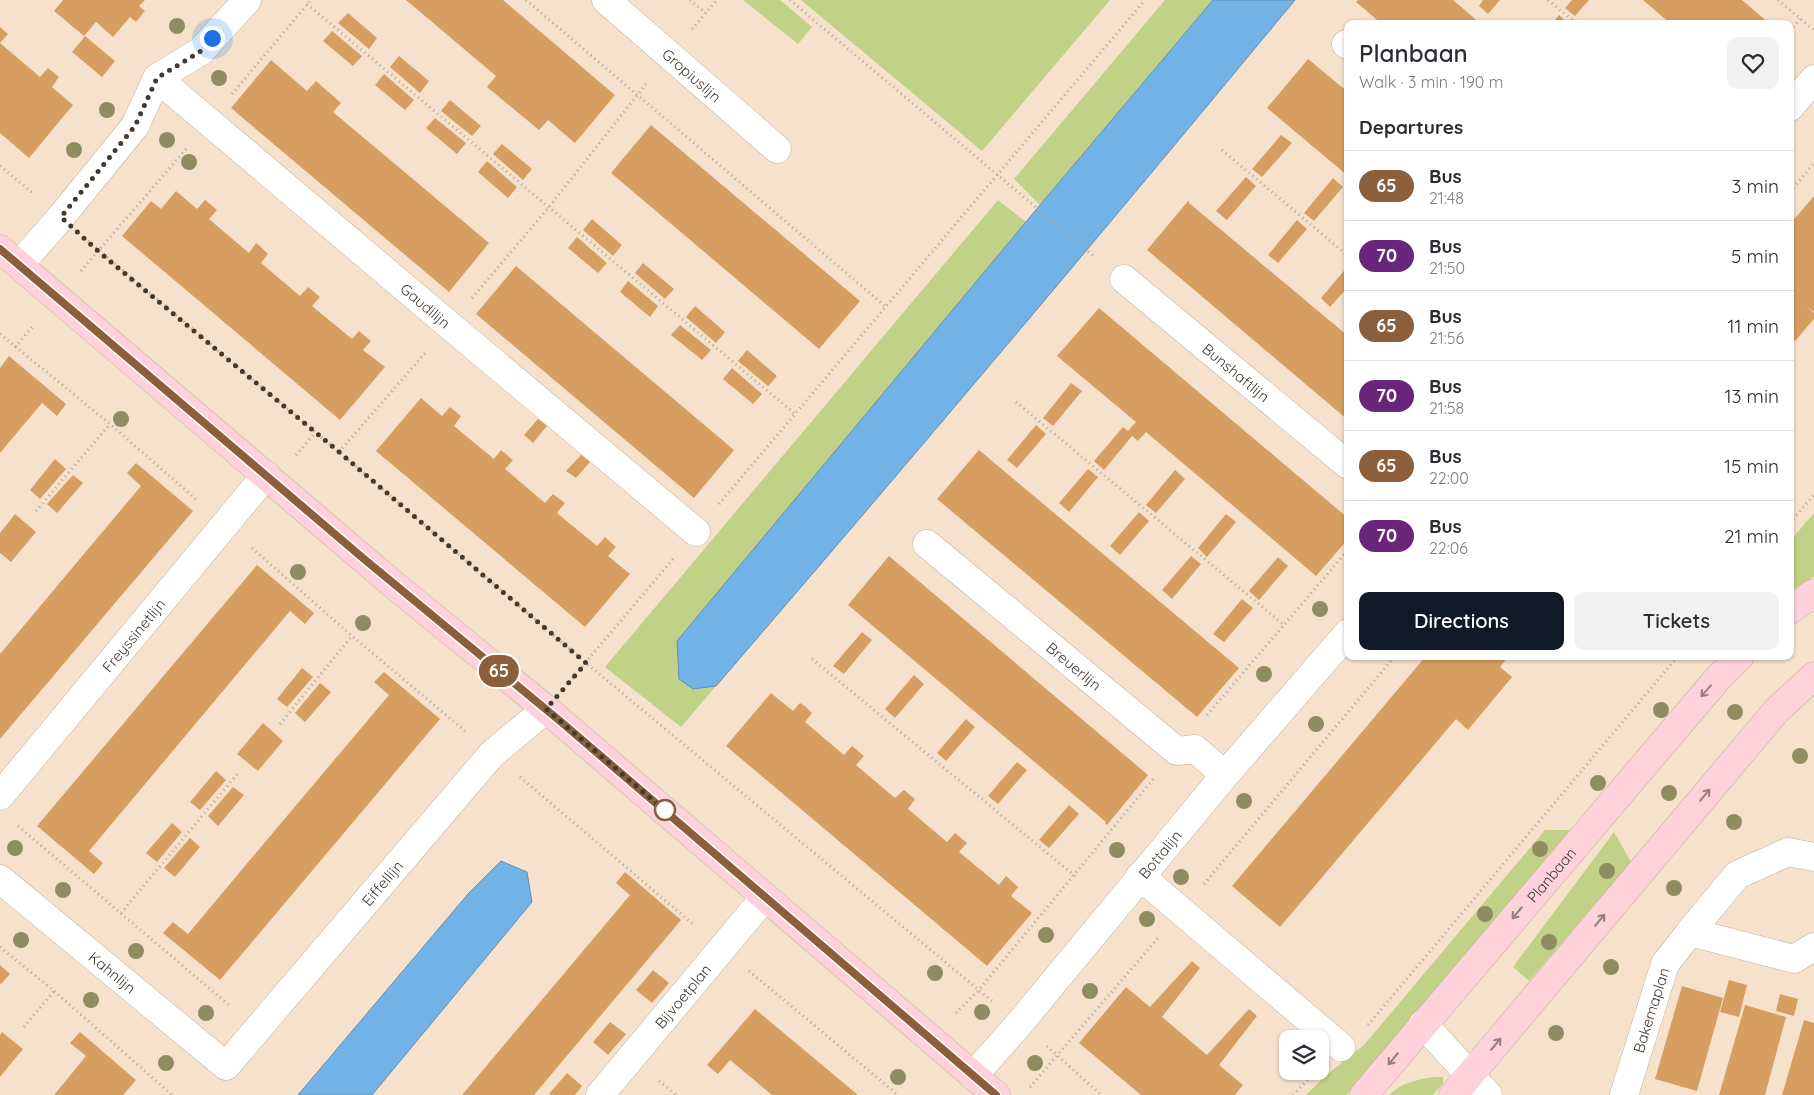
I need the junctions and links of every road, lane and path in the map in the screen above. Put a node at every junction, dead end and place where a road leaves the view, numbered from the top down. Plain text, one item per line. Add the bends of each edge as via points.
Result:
1 (247, 0) edge
2 (311, 0) edge
3 (526, 0) edge
4 (606, 0) edge
5 (690, 0) edge
6 (717, 0) edge
7 (790, 0) edge
8 (1145, 0) edge
9 (1548, 0) edge
10 (1778, 0) edge
11 (307, 4) junction
12 (706, 13) junction
13 (1800, 19) junction
14 (1572, 20) edge
15 (1794, 26) edge
16 (1814, 30) edge
17 (669, 56) junction
18 (157, 78) junction
19 (1814, 79) edge
20 (637, 94) junction
21 (1794, 103) edge
22 (210, 121) junction
23 (777, 148) dead end
24 (1222, 150) dead end
25 (1814, 163) edge
26 (0, 166) edge
27 (997, 175) junction
28 (1794, 187) edge
29 (549, 206) junction
30 (61, 217) junction
31 (98, 251) junction
32 (1344, 253) edge
33 (10, 257) edge
34 (1101, 262) dead end
35 (1124, 280) dead end
36 (58, 300) junction
37 (886, 307) junction
38 (449, 325) junction
39 (0, 334) edge
40 (15, 347) junction
41 (1016, 402) dead end
42 (795, 414) junction
43 (110, 424) junction
44 (339, 452) junction
45 (1344, 462) edge
46 (266, 475) junction
47 (1814, 495) edge
48 (36, 511) dead end
49 (1794, 518) edge
50 (226, 524) junction
51 (696, 532) junction
52 (927, 544) dead end
53 (1344, 555) edge
54 (1814, 593) edge
55 (1794, 607) edge
56 (1284, 625) junction
57 (352, 636) junction
58 (1344, 638) edge
59 (812, 660) dead end
60 (1392, 660) edge
61 (1675, 660) edge
62 (1736, 660) edge
63 (586, 663) junction
64 (1814, 676) edge
65 (546, 709) junction
66 (280, 724) dead end
67 (1177, 751) junction
68 (492, 754) junction
69 (239, 772) dead end
70 (1225, 775) junction
71 (0, 796) edge
72 (15, 823) dead end
73 (1814, 857) edge
74 (1075, 876) junction
75 (1140, 876) junction
76 (0, 879) edge
77 (765, 897) junction
78 (1181, 911) junction
79 (120, 914) junction
80 (1690, 932) junction
81 (0, 946) edge
82 (1814, 947) edge
83 (721, 948) junction
84 (54, 991) junction
85 (978, 991) junction
86 (1019, 1024) junction
87 (1423, 1024) junction
88 (24, 1027) dead end
89 (257, 1029) junction
90 (930, 1039) junction
91 (1341, 1047) joint
92 (1058, 1054) junction
93 (226, 1066) joint
94 (973, 1076) junction
95 (1307, 1080) edge
96 (1462, 1085) edge
97 (1029, 1088) dead end
98 (172, 1095) edge
99 (600, 1095) edge
100 (898, 1095) edge
101 (996, 1095) edge
102 (1102, 1095) edge
103 (1293, 1095) edge
104 (1364, 1095) edge
105 (1488, 1095) edge
106 (1624, 1095) edge

1 - 18 street via 201,51
2 - 11 path
3 - 20 path
4 - 17 street, Gropiuslijn
5 - 12 path
6 - 12 path
7 - 27 path
8 - 27 path
9 - 14 path
10 - 13 path
11 - 22 path
11 - 29 path
12 - 17 path
13 - 15 path
13 - 16 path
17 - 20 path
17 - 23 street, Gropiuslijn
18 - 22 street, Gaudilijn
18 - 30 street via 135,126
19 - 21 street
20 - 29 path
20 - 37 path
22 - 31 path
22 - 38 street, Gaudilijn
24 - 32 path
25 - 28 path
26 - 30 path
27 - 34 path
27 - 37 path
29 - 38 path
29 - 42 path
30 - 31 path
30 - 33 street
31 - 36 path
31 - 44 path
33 - 36 street
35 - 45 street, Bunshaftlijn
36 - 40 path
36 - 46 street
37 - 42 path
38 - 44 path
38 - 51 street, Gaudilijn
39 - 40 path
40 - 43 path
41 - 56 path
42 - 51 path
43 - 48 path
43 - 50 path
44 - 63 path
46 - 50 street, Freyssinetlijn
46 - 65 street
47 - 49 path
50 - 57 path
50 - 71 street, Freyssinetlijn
51 - 63 path
52 - 67 street, Breuerlijn
53 - 56 path
54 - 55 street
56 - 67 path
57 - 66 path
57 - 68 path
58 - 70 street, Bottalijn
59 - 74 path
60 - 78 path
61 - 91 path via 1367,1025
62 -> 87 street, Planbaan
63 - 65 path
63 - 85 path
96 -> 64 street via 1777,710
65 - 68 street, Eiffellijn
65 - 77 street
67 - 70 street via 1195,749
67 - 74 path
68 - 83 path
68 - 89 street, Eiffellijn
69 - 79 path
70 - 75 street, Bottalijn
72 - 79 path
73 - 80 street, Bakemaplan via 1788,852 1737,875
74 - 85 path
75 - 78 street
75 - 86 street, Bottalijn
76 - 93 street, Kahnlijn
77 - 83 street, Bijvoetplan
77 - 90 street
78 - 91 street
78 - 92 path
79 - 89 path
80 - 82 street via 1794,959
80 - 106 street, Bakemaplan via 1665,964
81 - 84 path
83 - 99 street, Bijvoetplan
83 - 100 path
84 - 88 path
84 - 98 path
85 - 86 path
85 - 90 path
86 - 92 path
86 - 94 street, Bottalijn
87 - 96 street
87 -> 104 street, Planbaan
89 - 93 street, Eiffellijn
90 - 94 street
92 - 97 path
92 - 102 path
94 - 101 street
95 - 103 path
96 - 105 street

